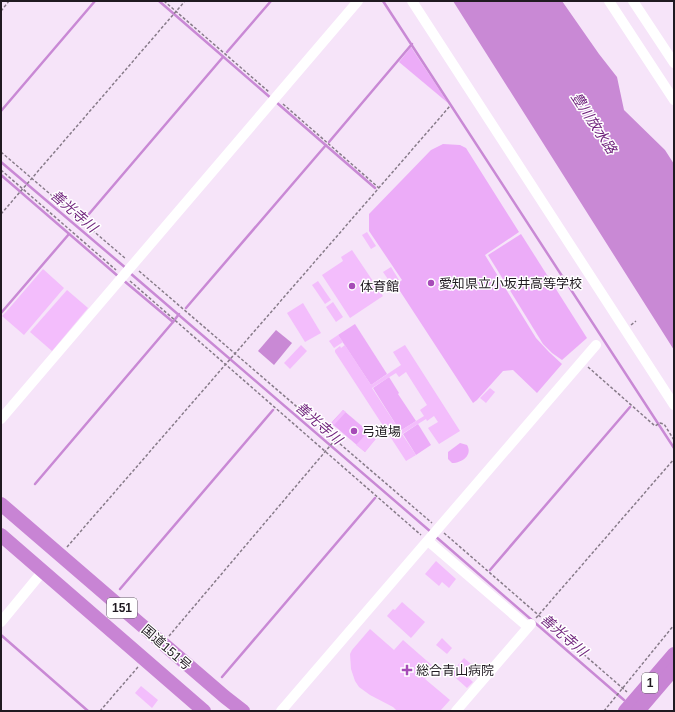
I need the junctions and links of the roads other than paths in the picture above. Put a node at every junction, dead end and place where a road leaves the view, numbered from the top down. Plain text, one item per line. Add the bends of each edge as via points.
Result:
1 (358, 1) edge
2 (412, 1) edge
3 (609, 1) edge
4 (633, 1) edge
5 (673, 58) edge
6 (674, 100) edge
7 (596, 345) dead end
8 (674, 405) edge
9 (1, 419) edge
10 (1, 504) edge
11 (434, 534) junction
12 (1, 535) edge
13 (43, 571) junction
14 (1, 622) edge
15 (674, 654) edge
16 (674, 669) edge
17 (204, 711) edge
18 (243, 711) edge
19 (281, 711) edge
20 (456, 711) edge
21 (625, 711) edge
22 (638, 711) edge

1 - 9 street
2 - 8 street
3 - 6 street
4 - 5 street
7 - 11 street
10 - 18 highway, 国道151号 / 151
11 - 19 street
11 - 20 street via 532,623
12 - 13 highway, 国道151号 / 151
13 - 14 street
13 - 17 highway, 国道151号 / 151
15 - 21 highway, 1
16 - 22 highway, 1

